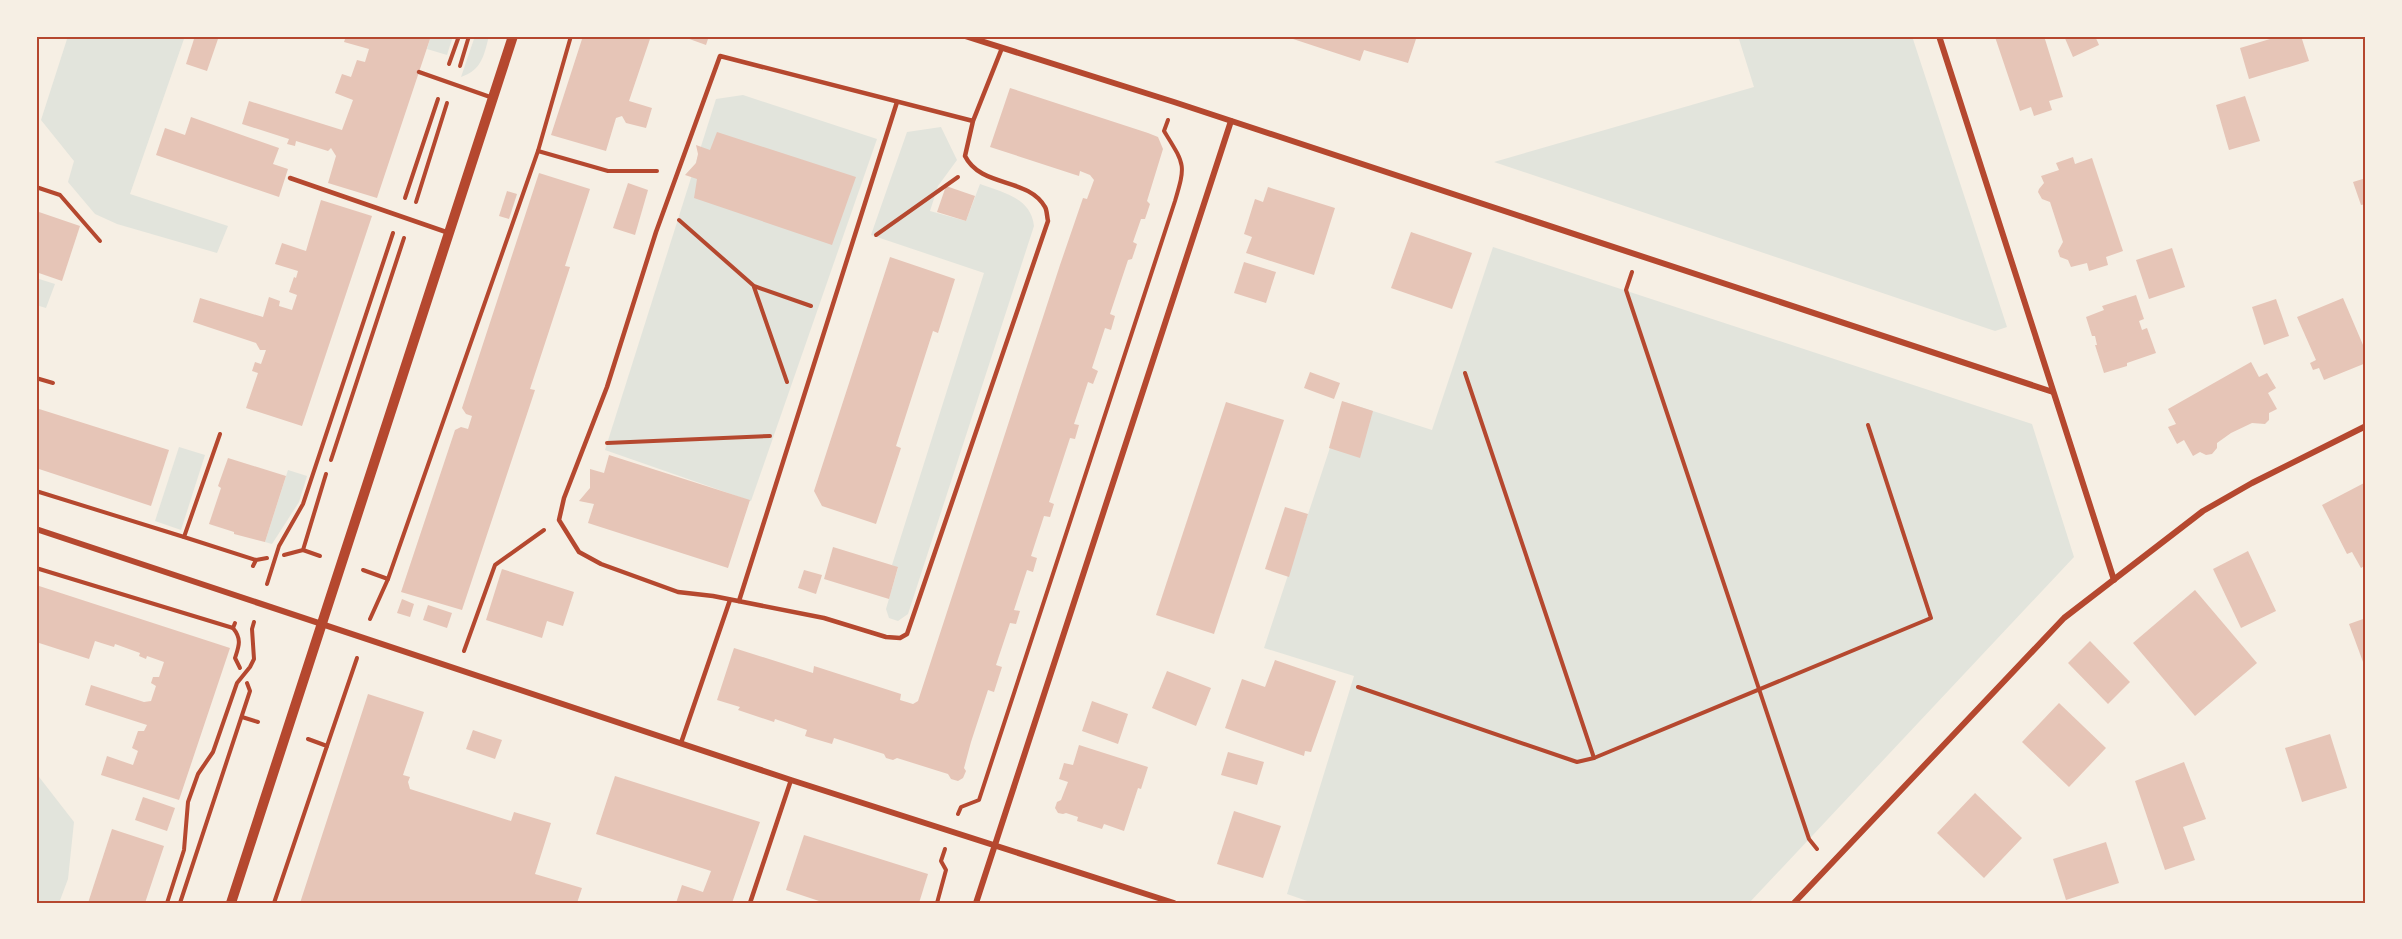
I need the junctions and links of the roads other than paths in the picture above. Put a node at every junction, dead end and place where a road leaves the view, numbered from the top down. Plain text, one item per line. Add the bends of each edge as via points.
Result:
1 (513, 36) edge
2 (965, 36) edge
3 (1939, 36) edge
4 (1002, 48) junction
5 (419, 72) dead end
6 (493, 98) junction
7 (897, 102) junction
8 (974, 121) junction
9 (1231, 121) junction
10 (290, 178) dead end
11 (449, 233) junction
12 (2053, 392) junction
13 (2366, 426) edge
14 (36, 529) edge
15 (2114, 580) junction
16 (730, 600) junction
17 (739, 601) junction
18 (322, 625) junction
19 (681, 743) junction
20 (791, 780) junction
21 (996, 846) junction
22 (231, 903) edge
23 (750, 903) edge
24 (976, 903) edge
25 (1174, 903) edge
26 (1794, 903) edge

1 - 6 street
2 - 4 street
3 - 12 street
4 - 8 lane
4 - 9 street
5 - 6 lane
6 - 11 street
7 - 8 lane
7 - 16 lane via 720,56 607,387 564,498 559,520 579,552 678,592
7 - 17 lane
8 - 17 lane via 965,156 971,168 1027,190 1044,206 1048,221 907,634 886,637 824,618
9 - 12 street
9 - 21 street
10 - 11 lane
11 - 18 street
12 - 15 street
13 - 15 street via 2203,511
14 - 18 street
15 - 26 street via 2064,618
16 - 17 lane
16 - 19 lane
18 - 19 street
18 - 22 street
19 - 20 street
20 - 21 street
20 - 23 lane
21 - 24 street
21 - 25 street

